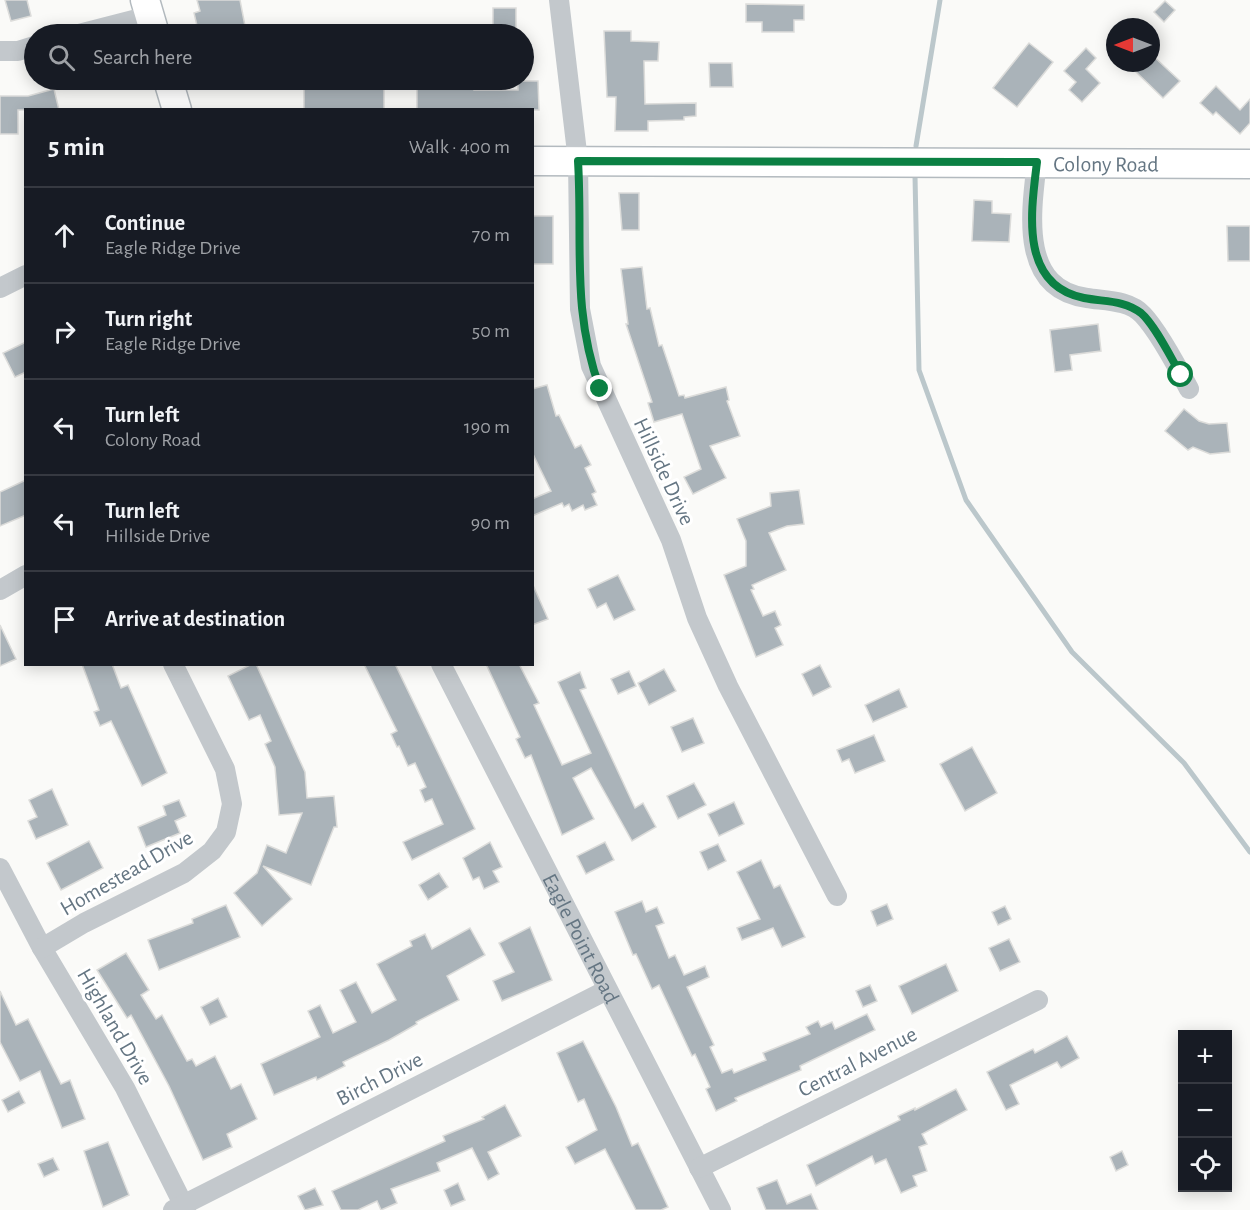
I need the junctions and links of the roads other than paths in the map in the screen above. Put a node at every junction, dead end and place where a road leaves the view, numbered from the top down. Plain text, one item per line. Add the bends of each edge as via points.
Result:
1 (559, 0) edge
2 (150, 17) edge
3 (121, 24) edge
4 (24, 49) edge
5 (0, 51) edge
6 (171, 90) edge
7 (176, 108) edge
8 (534, 161) edge
9 (578, 161) junction
10 (1037, 162) junction
11 (1250, 164) edge
12 (24, 276) edge
13 (0, 288) edge
14 (1189, 389) dead end
15 (24, 576) edge
16 (0, 590) edge
17 (174, 666) edge
18 (442, 666) edge
19 (0, 868) edge
20 (837, 896) dead end
21 (42, 948) junction
22 (607, 990) junction
23 (1038, 1000) dead end
24 (699, 1168) junction
25 (181, 1208) edge
26 (721, 1210) edge

1 - 9 street, Hillside Drive
2 - 3 street
4 - 5 street
6 - 7 street
8 - 9 street, Colony Road
9 - 10 street, Colony Road
9 - 20 street, Hillside Drive via 580,309 594,374 671,540 697,618 728,686
10 - 11 street, Colony Road
10 - 14 street via 1031,220 1044,275 1081,297 1125,303 1143,315
12 - 13 street
15 - 16 street
17 - 21 street, Homestead Drive via 225,769 232,804 226,832 212,851 184,873
18 - 22 street, Eagle Point Road
19 - 21 street, Highland Drive
21 - 25 street, Highland Drive via 125,1088
22 - 24 street, Eagle Point Road
22 - 25 street, Birch Drive
23 - 24 street, Central Avenue
24 - 26 street, Eagle Point Road

